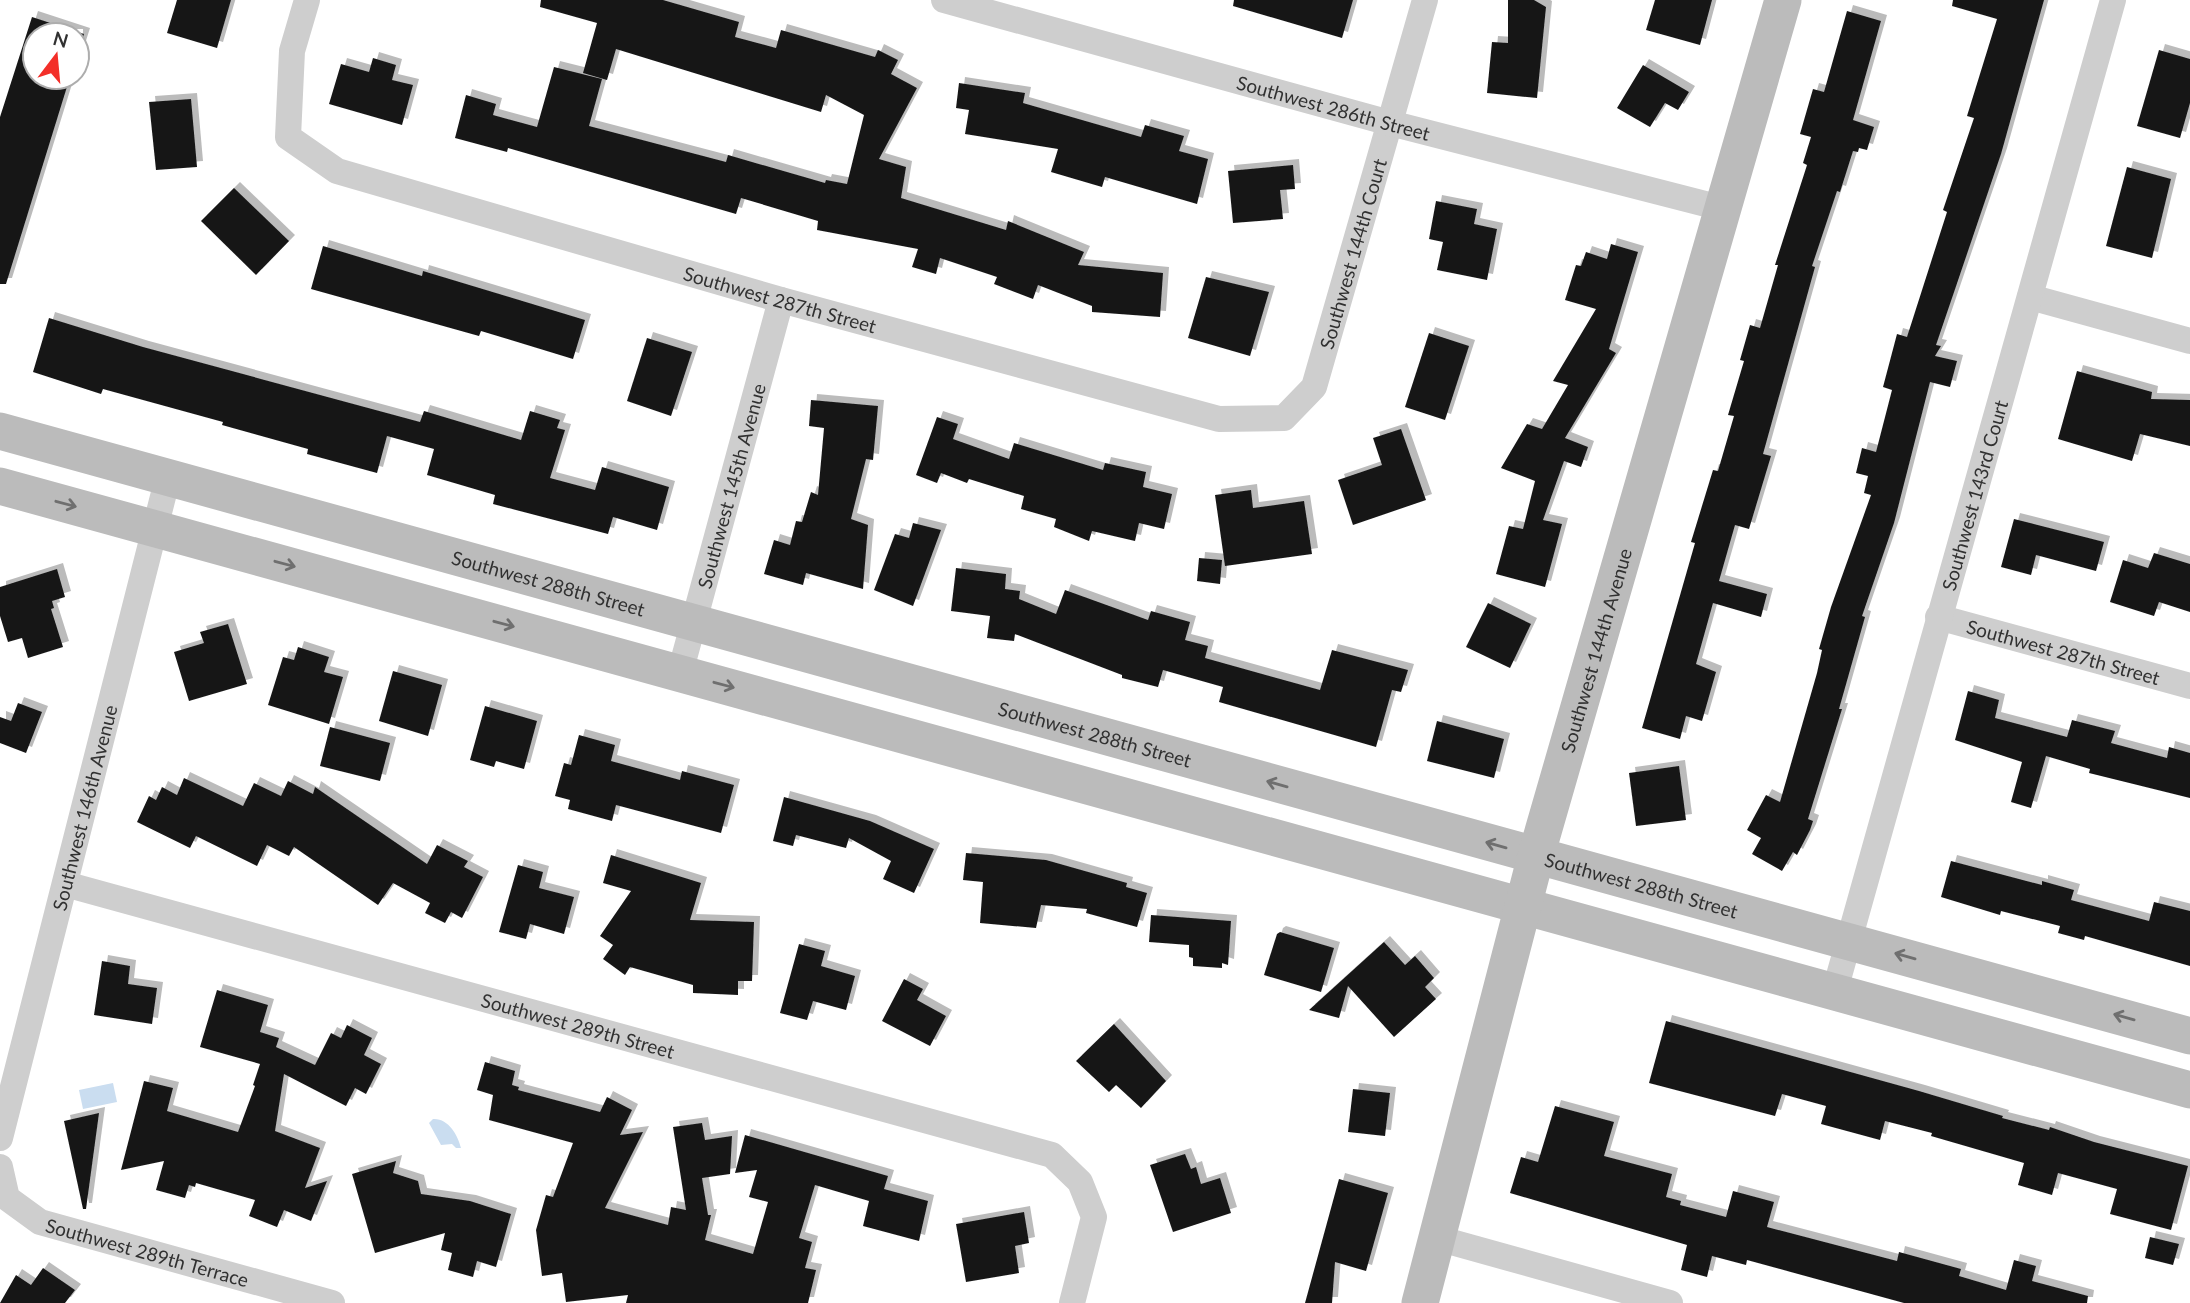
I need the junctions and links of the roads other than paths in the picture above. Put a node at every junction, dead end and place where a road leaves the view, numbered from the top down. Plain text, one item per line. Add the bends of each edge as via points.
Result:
1 (307, 0) edge
2 (944, 0) edge
3 (1425, 0) edge
4 (1783, 0) edge
5 (2113, 0) edge
6 (1390, 122) junction
7 (1725, 209) junction
8 (2030, 297) junction
9 (781, 300) junction
10 (2190, 341) edge
11 (1284, 418) joint
12 (0, 431) edge
13 (168, 477) junction
14 (0, 485) edge
15 (155, 528) junction
16 (1938, 617) junction
17 (694, 620) junction
18 (680, 673) junction
19 (2190, 686) edge
20 (1536, 856) junction
21 (65, 884) junction
22 (1523, 904) junction
23 (1847, 940) junction
24 (1835, 990) junction
25 (2190, 1036) edge
26 (2190, 1090) edge
27 (0, 1138) edge
28 (0, 1167) edge
29 (1437, 1238) junction
30 (332, 1303) edge
31 (1072, 1303) edge
32 (1420, 1303) edge
33 (1670, 1303) edge

1 - 9 street, Southwest 287th Street via 292,51 288,137 337,171
2 - 6 street, Southwest 286th Street
3 - 6 street, Southwest 144th Court
4 - 7 main road, Southwest 144th Avenue
5 - 8 street, Southwest 143rd Court
6 - 7 street, Southwest 286th Street
6 - 11 street, Southwest 144th Court via 1314,387
7 - 20 main road, Southwest 144th Avenue
8 - 10 street
8 - 16 street, Southwest 143rd Court
9 - 11 street, Southwest 287th Street via 1219,419
9 - 17 street, Southwest 145th Avenue
12 - 13 main road, Southwest 288th Street
13 - 15 street, Southwest 146th Avenue
13 - 17 main road, Southwest 288th Street
14 -> 15 main road
15 -> 18 main road
15 - 21 street, Southwest 146th Avenue
16 - 19 street, Southwest 287th Street
16 - 23 street, Southwest 143rd Court
17 - 18 street, Southwest 145th Avenue
20 -> 17 main road, Southwest 288th Street
18 -> 22 main road
20 - 22 main road, Southwest 144th Avenue
20 - 23 main road, Southwest 288th Street
21 - 27 street, Southwest 146th Avenue
21 - 31 street, Southwest 289th Street via 1052,1155 1080,1182 1094,1217
22 - 24 main road
22 - 29 main road, Southwest 144th Avenue
23 - 24 street, Southwest 143rd Court
25 -> 23 main road, Southwest 288th Street
24 - 26 main road
28 - 30 street, Southwest 289th Terrace via 7,1198 40,1222
29 - 32 main road, Southwest 144th Avenue
29 - 33 street

